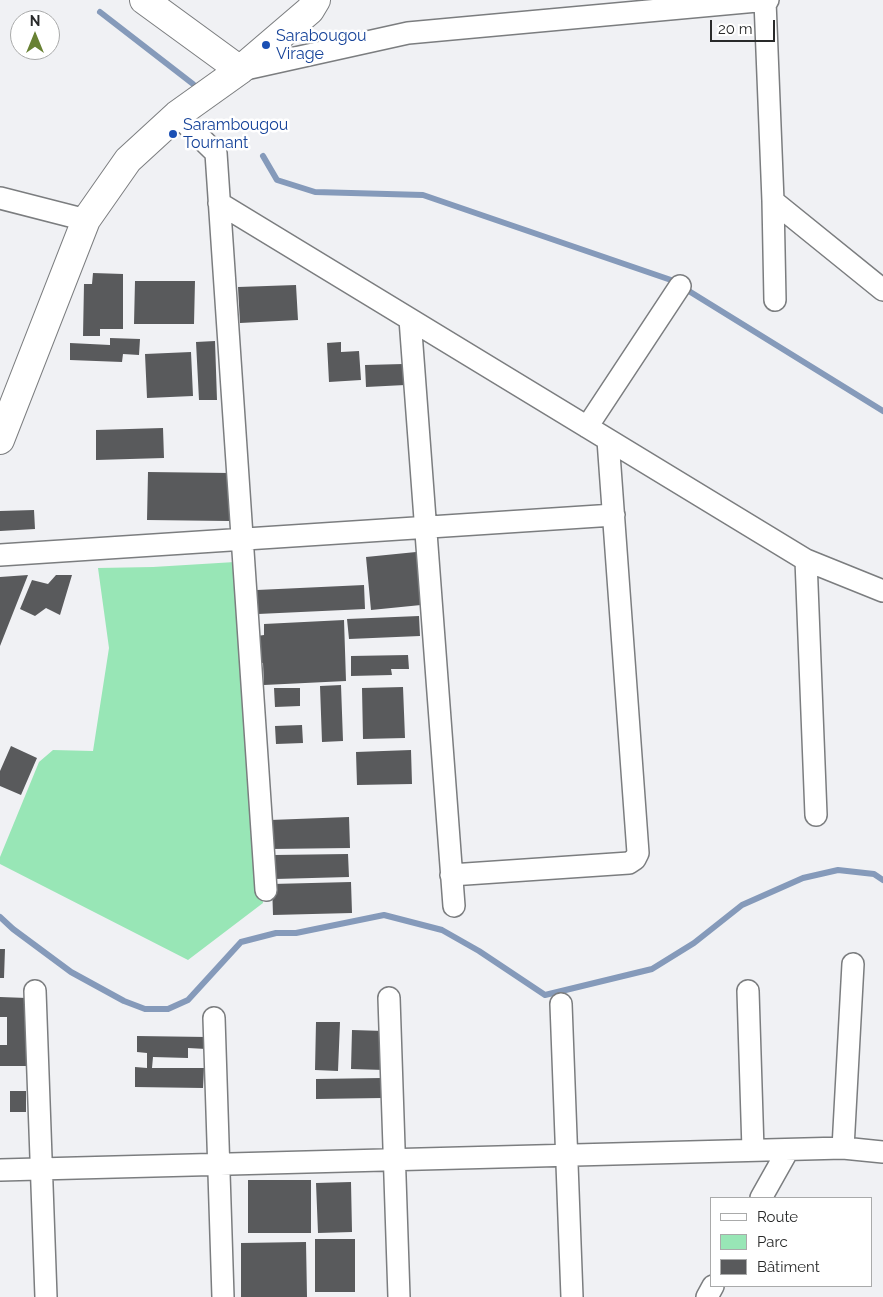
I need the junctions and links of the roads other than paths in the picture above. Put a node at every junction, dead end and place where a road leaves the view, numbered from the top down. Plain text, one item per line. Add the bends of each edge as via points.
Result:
1 (144, 0) edge
2 (316, 0) edge
3 (766, 1) edge
4 (240, 70) junction
5 (177, 114) junction
6 (0, 198) edge
7 (773, 201) junction
8 (219, 204) junction
9 (86, 220) junction
10 (680, 286) dead end
11 (883, 290) edge
12 (775, 300) dead end
13 (410, 319) junction
14 (587, 427) junction
15 (0, 440) edge
16 (608, 440) junction
17 (614, 515) junction
18 (426, 527) junction
19 (242, 539) junction
20 (0, 555) edge
21 (806, 560) junction
22 (883, 592) edge
23 (816, 815) dead end
24 (451, 875) junction
25 (266, 890) dead end
26 (454, 906) dead end
27 (853, 964) dead end
28 (748, 991) dead end
29 (35, 992) dead end
30 (389, 998) dead end
31 (561, 1004) dead end
32 (214, 1018) dead end
33 (843, 1148) junction
34 (753, 1150) junction
35 (788, 1150) junction
36 (883, 1152) edge
37 (567, 1155) junction
38 (394, 1160) junction
39 (219, 1164) junction
40 (42, 1169) junction
41 (0, 1170) edge
42 (762, 1197) edge
43 (46, 1297) edge
44 (223, 1297) edge
45 (399, 1297) edge
46 (572, 1297) edge

1 - 4 street
2 - 4 street via 310,10
3 - 4 street via 408,33
3 - 7 street
4 - 5 street
5 - 8 street via 216,152
5 - 9 street via 128,160
6 - 9 street
7 - 11 street
7 - 12 street
8 - 13 street
8 - 19 street
9 - 15 street
10 - 14 street
13 - 14 street
13 - 18 street
14 - 16 street
16 - 17 street
16 - 21 street
17 - 18 street
17 - 24 street via 638,853 629,863
18 - 19 street
18 - 24 street
19 - 20 street
19 - 25 street
21 - 22 street
21 - 23 street
24 - 26 street
27 - 33 street
28 - 34 street
29 - 40 street
30 - 38 street
31 - 37 street
32 - 39 street
33 - 35 street
33 - 36 street
34 - 35 street
34 - 37 street
35 - 42 street
37 - 38 street
37 - 46 street
38 - 39 street
38 - 45 street
39 - 40 street
39 - 44 street
40 - 41 street
40 - 43 street

